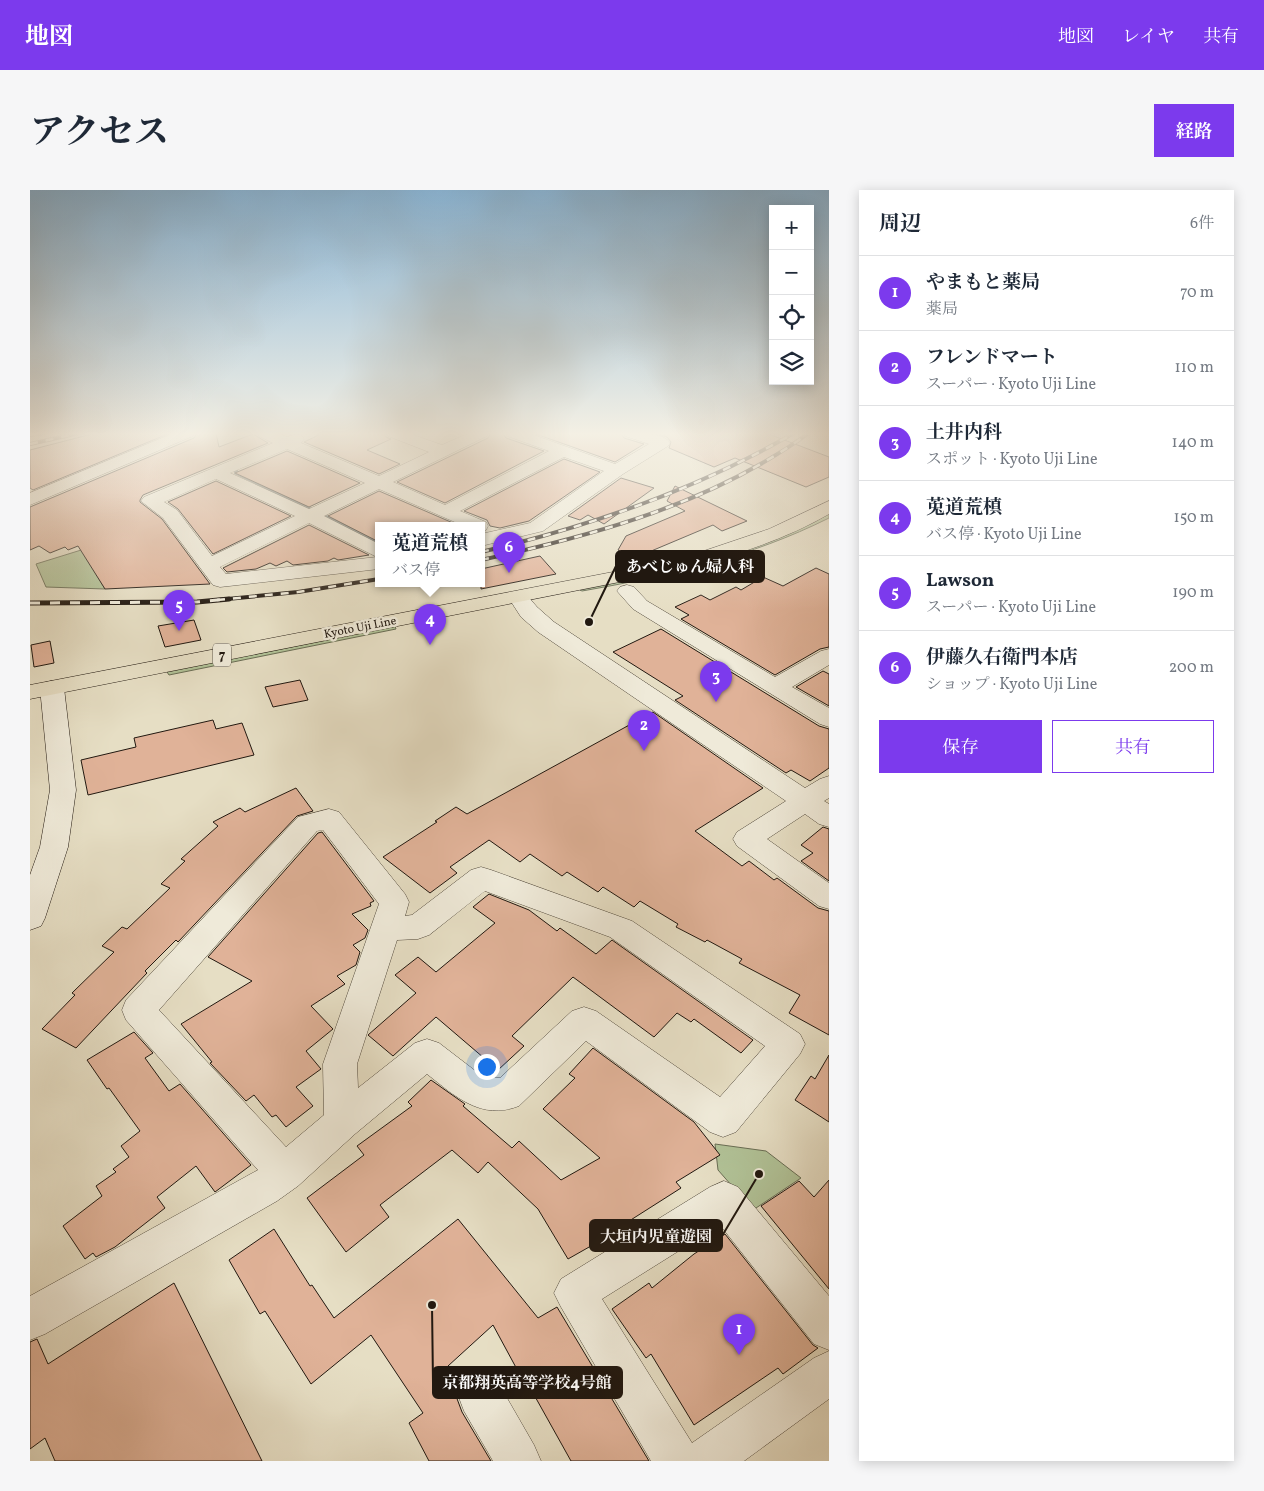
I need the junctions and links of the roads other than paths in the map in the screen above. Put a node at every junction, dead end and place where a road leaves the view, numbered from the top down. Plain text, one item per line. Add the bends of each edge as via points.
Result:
1 (48, 492) edge
2 (170, 492) edge
3 (258, 492) edge
4 (357, 492) edge
5 (401, 492) edge
6 (482, 492) edge
7 (585, 492) edge
8 (30, 500) edge
9 (829, 506) edge
10 (445, 512) junction
11 (309, 516) junction
12 (468, 522) edge
13 (829, 526) edge
14 (485, 529) edge
15 (501, 536) junction
16 (485, 539) edge
17 (375, 550) edge
18 (375, 563) edge
19 (210, 564) junction
20 (627, 591) junction
21 (523, 604) junction
22 (829, 656) edge
23 (776, 686) junction
24 (42, 699) edge
25 (829, 719) edge
26 (829, 785) edge
27 (805, 801) junction
28 (829, 817) edge
29 (829, 898) edge
30 (30, 918) edge
31 (386, 928) junction
32 (342, 1122) junction
33 (285, 1173) junction
34 (30, 1318) edge
35 (829, 1330) edge
36 (829, 1373) edge
37 (480, 1395) dead end
38 (518, 1461) edge
39 (678, 1461) edge
40 (706, 1461) edge

1 - 8 street
2 - 19 street via 150,501 170,514
3 - 11 street
4 - 11 street
5 - 10 street
6 - 10 street
7 - 15 street via 536,527
9 - 21 main road, Kyoto Uji Line / 7 via 738,548
10 - 12 street
11 - 17 street
11 - 19 street
13 - 20 main road, Kyoto Uji Line / 7 via 763,555 698,575
14 - 15 street
15 - 16 street
18 - 19 street via 220,581
20 - 21 main road, Kyoto Uji Line / 7
20 - 23 street via 640,605
21 - 24 main road, Kyoto Uji Line / 7
21 - 27 street via 546,627
22 - 23 street
23 - 25 street
24 - 30 street via 62,790 54,847
26 - 27 street
27 - 28 street
27 - 29 street via 747,839
31 - 32 street via 340,1064
31 - 32 street via 418,927 481,878 621,930 788,1044 723,1120 584,1020 507,1095 475,1092 427,1054
31 - 33 street via 394,902 329,819 308,824 138,1010
32 - 33 street
33 - 34 street via 264,1188
35 - 39 street via 724,1200 574,1293
36 - 40 street
37 - 38 street

